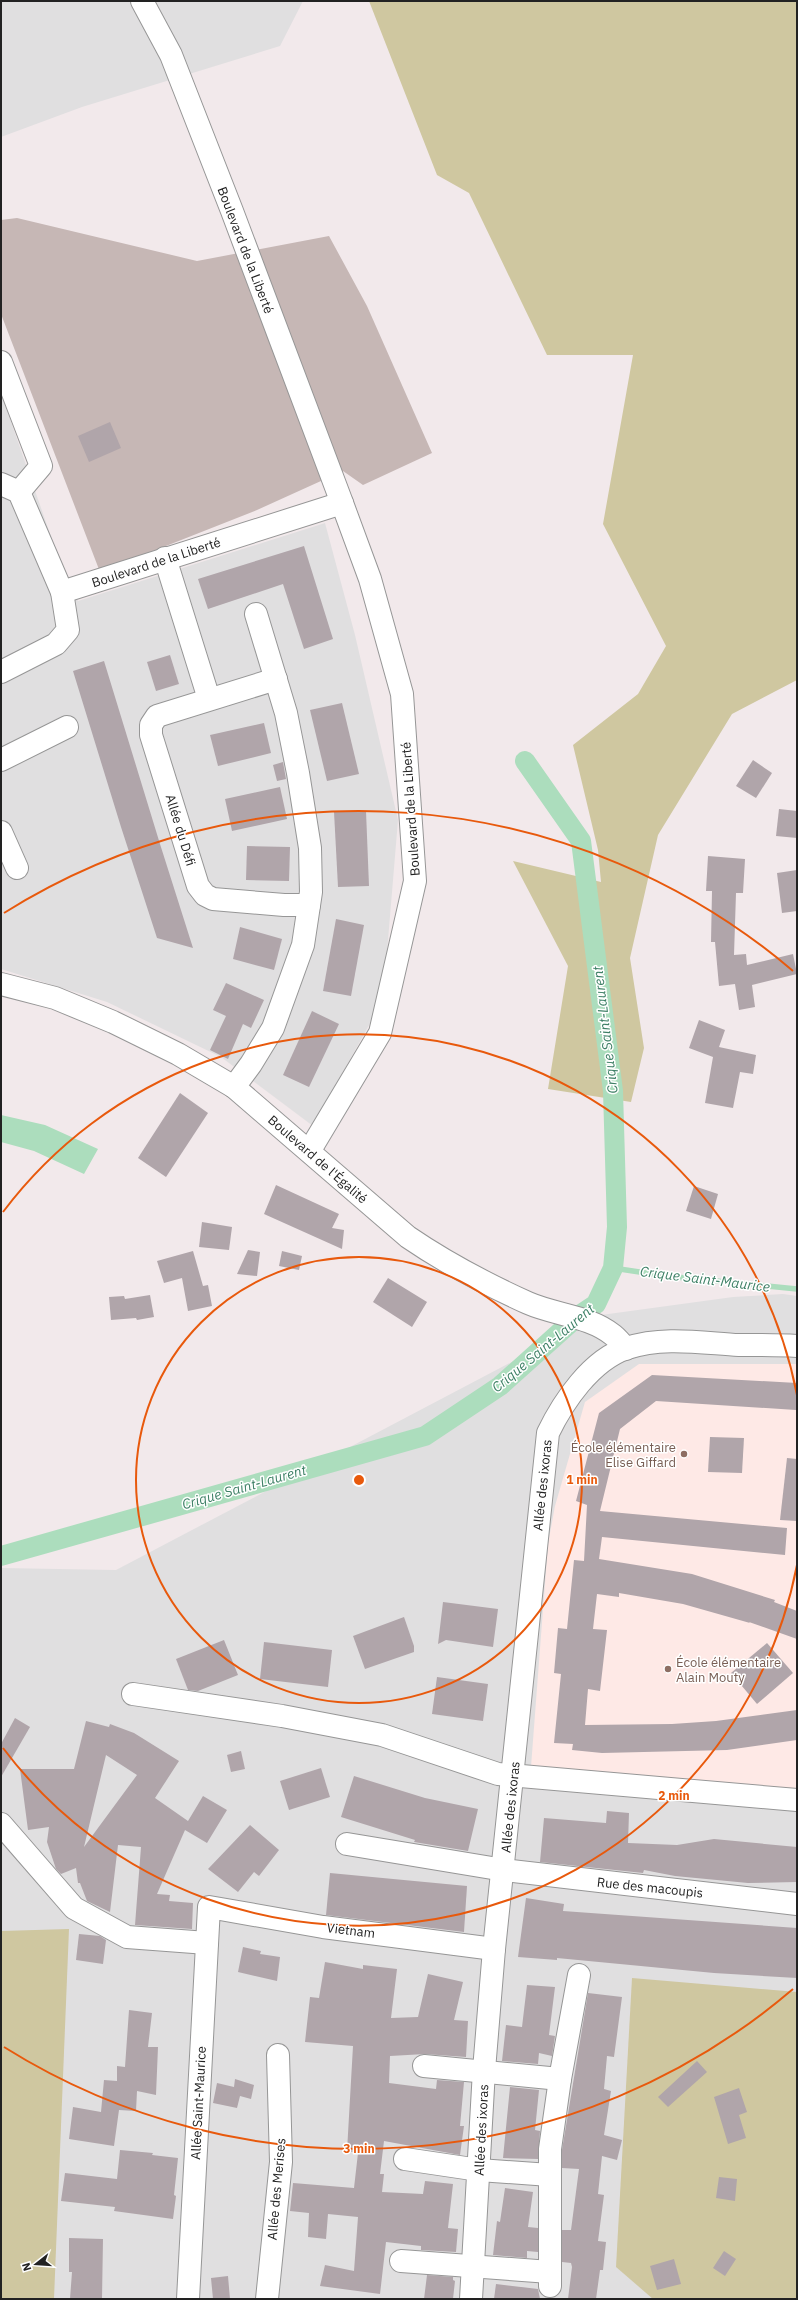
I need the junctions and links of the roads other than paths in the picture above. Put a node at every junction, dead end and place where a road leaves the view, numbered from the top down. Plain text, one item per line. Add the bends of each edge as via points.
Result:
1 (142, 1) edge
2 (1, 362) edge
3 (10, 488) edge
4 (342, 503) junction
5 (165, 558) junction
6 (62, 592) junction
7 (256, 614) dead end
8 (1, 672) edge
9 (276, 679) junction
10 (209, 698) junction
11 (67, 727) dead end
12 (1, 760) edge
13 (1, 832) edge
14 (17, 868) dead end
15 (309, 904) junction
16 (1, 984) edge
17 (234, 1087) junction
18 (310, 1150) junction
19 (797, 1346) edge
20 (626, 1349) junction
21 (133, 1694) dead end
22 (513, 1775) junction
23 (797, 1800) edge
24 (1, 1824) edge
25 (348, 1844) dead end
26 (504, 1870) junction
27 (797, 1904) edge
28 (208, 1907) joint
29 (207, 1943) junction
30 (494, 1949) junction
31 (579, 1975) dead end
32 (278, 2054) dead end
33 (424, 2066) dead end
34 (484, 2070) junction
35 (560, 2079) junction
36 (405, 2159) dead end
37 (479, 2170) junction
38 (550, 2175) junction
39 (400, 2261) dead end
40 (472, 2266) junction
41 (188, 2299) edge
42 (266, 2299) edge
43 (471, 2299) edge

1 - 4 street, Boulevard de la Liberté via 171,55
2 - 3 street via 41,466
3 - 6 street
4 - 5 street, Boulevard de la Liberté
4 - 18 street, Boulevard de la Liberté via 370,579 402,694 415,881 380,1033
5 - 6 street, Boulevard de la Liberté
5 - 10 street
6 - 8 street via 68,630 56,644
7 - 9 street
9 - 10 street, Allée du Défi
9 - 15 street via 298,773 310,848
10 - 15 street, Allée du Défi via 157,716 151,725 151,735 198,886 212,899 284,905
11 - 12 street
13 - 14 street
15 - 17 street via 303,945 273,1028
16 - 17 street, Boulevard de l'Égalité via 55,998 113,1022 178,1054
17 - 18 street, Boulevard de l'Égalité
18 - 20 street, Boulevard de l'Égalité via 408,1237 436,1256 530,1304 595,1325 613,1335
19 - 20 street, Allée des ixoras via 685,1341 647,1343
20 - 22 street, Allée des ixoras via 609,1358 582,1380 560,1407 548,1433
21 - 22 street via 282,1716 382,1735 498,1774
22 - 23 street
22 - 26 street, Allée des ixoras
24 - 29 street via 74,1908 127,1937
25 - 26 street, Rue des macoupis
26 - 27 street, Rue des macoupis
26 - 30 street, Allée des ixoras
28 - 29 street, Allée Saint-Maurice
28 - 30 street, Vietnam via 323,1927
29 - 41 street, Allée Saint-Maurice
30 - 34 street, Allée des ixoras
31 - 35 street
32 - 42 street, Allée des Merises via 281,2162
33 - 34 street
34 - 35 street
34 - 37 street, Allée des ixoras
35 - 38 street via 550,2149
36 - 37 street
37 - 38 street
37 - 40 street, Allée des ixoras
38 - 40 street via 550,2279
39 - 40 street
40 - 43 street, Allée des ixoras

